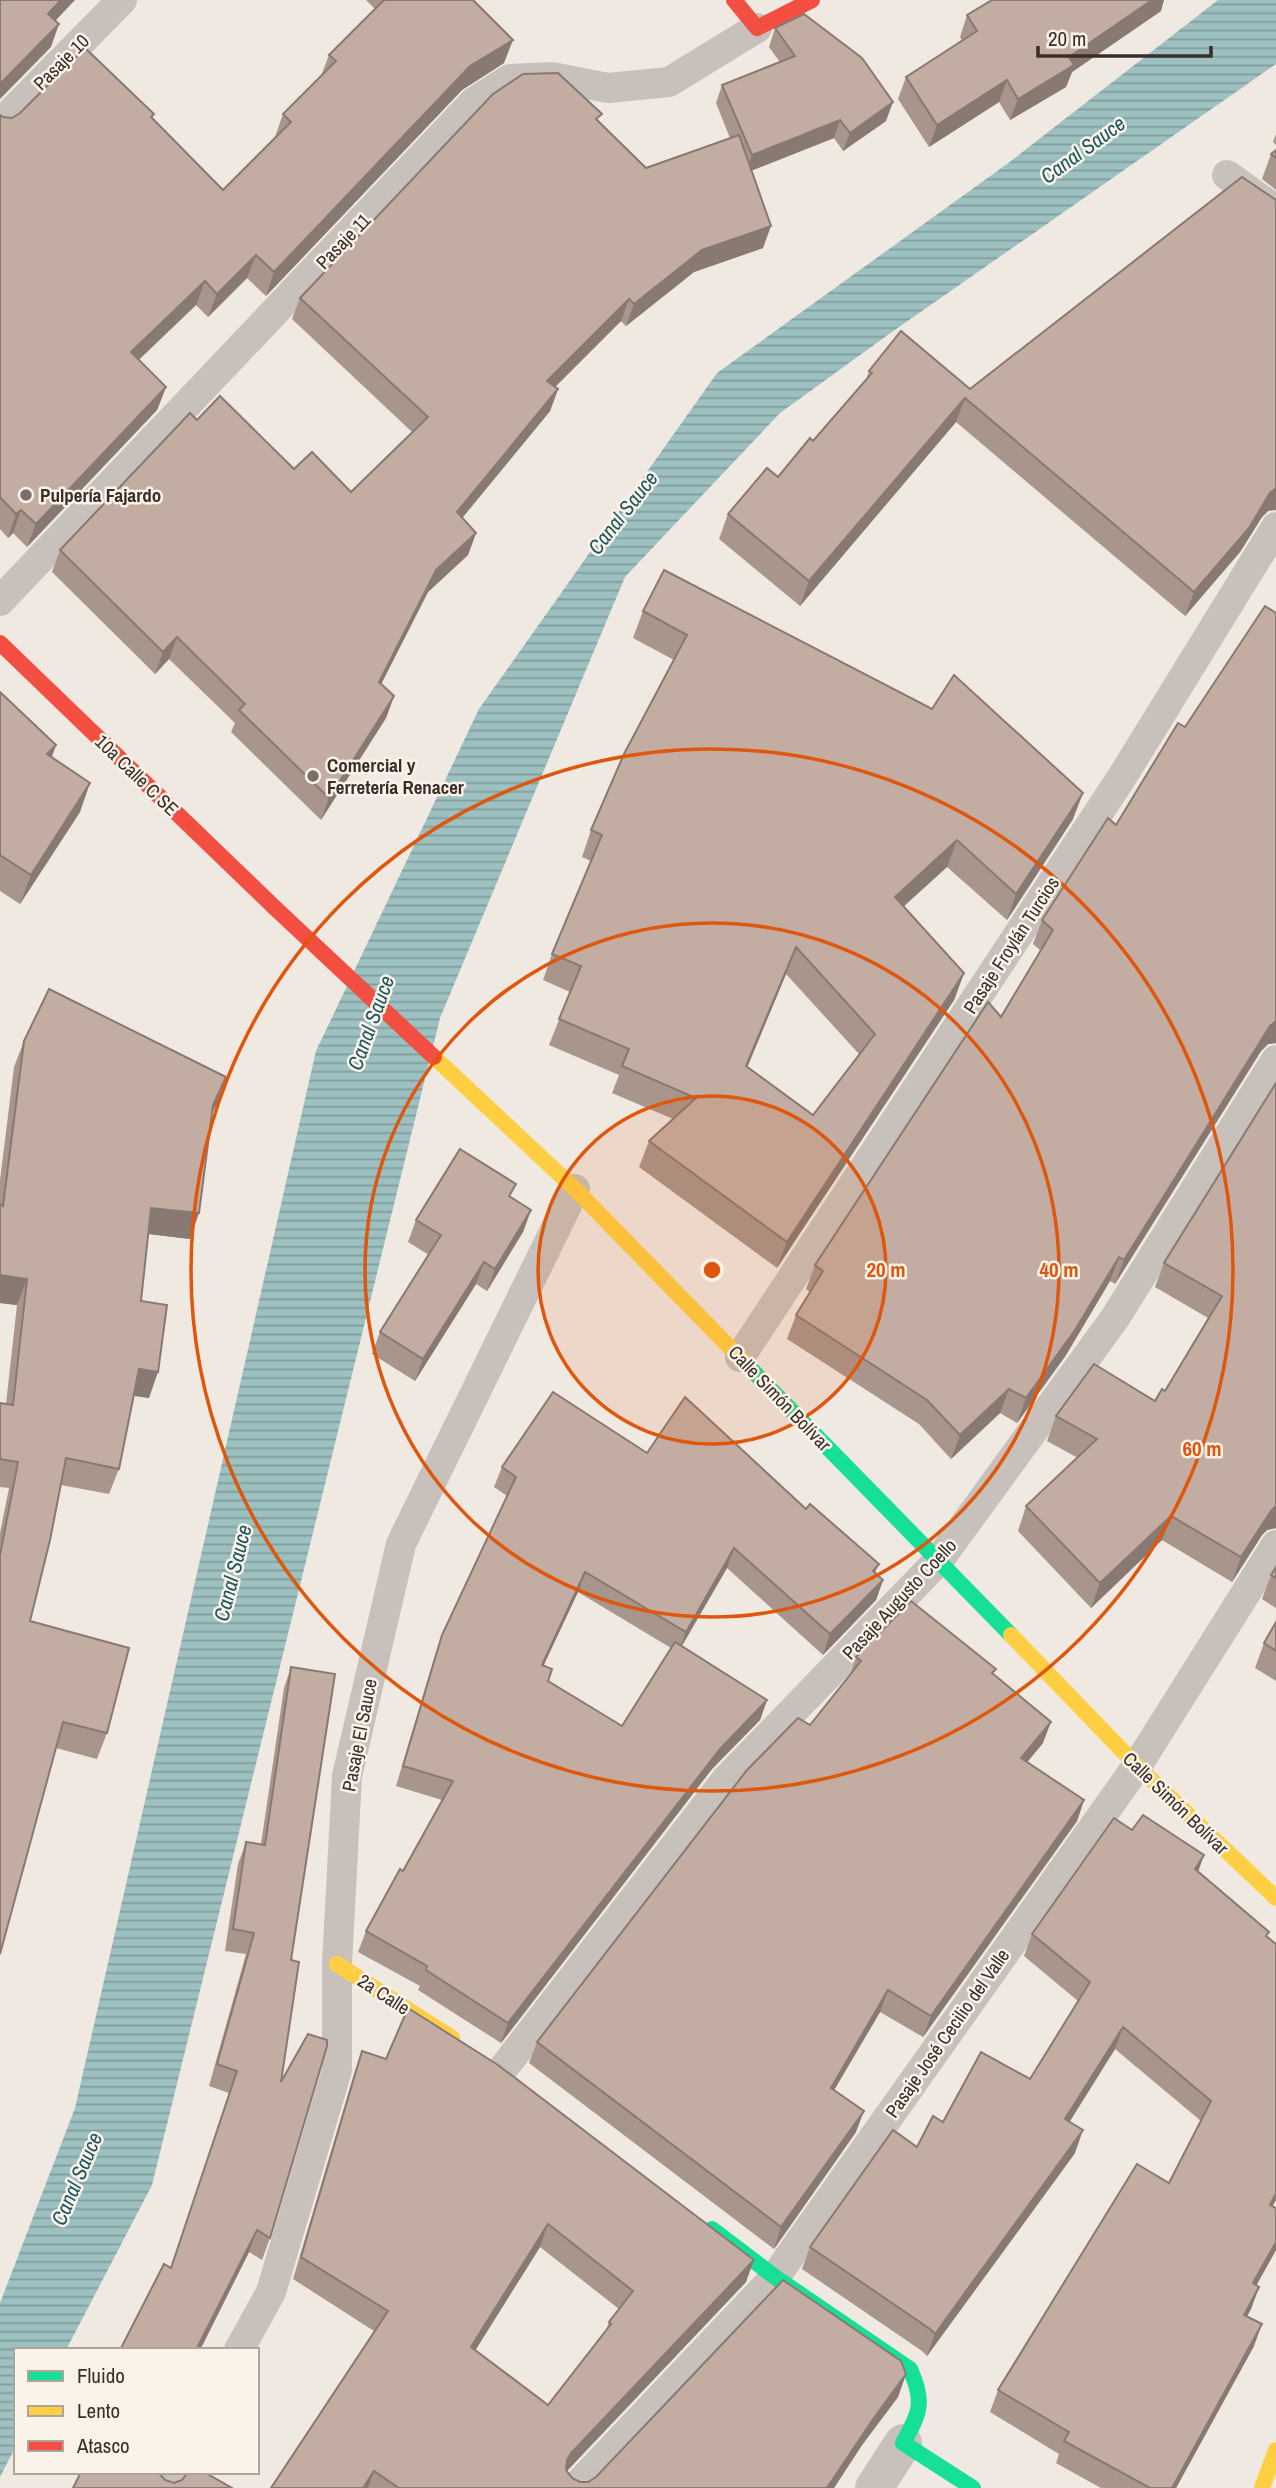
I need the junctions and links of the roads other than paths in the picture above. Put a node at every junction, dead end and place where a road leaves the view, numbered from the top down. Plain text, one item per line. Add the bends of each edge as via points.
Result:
1 (122, 0) edge
2 (734, 0) edge
3 (812, 0) edge
4 (757, 28) junction
5 (0, 124) edge
6 (1227, 175) dead end
7 (1276, 210) edge
8 (1276, 527) edge
9 (0, 601) edge
10 (0, 643) edge
11 (274, 907) joint
12 (1276, 1060) edge
13 (575, 1189) junction
14 (740, 1357) junction
15 (1276, 1545) edge
16 (939, 1560) junction
17 (1137, 1766) junction
18 (1276, 1898) edge
19 (337, 1964) junction
20 (467, 2047) edge
21 (502, 2070) edge
22 (699, 2219) edge
23 (775, 2277) junction
24 (240, 2348) edge
25 (903, 2443) junction
26 (1276, 2450) edge
27 (575, 2488) edge
28 (874, 2488) edge
29 (973, 2488) edge
30 (1262, 2488) edge

1 - 5 lane, Pasaje 10
2 - 4 street
3 - 4 street
4 - 9 lane, Pasaje 11 via 669,82 608,88 552,77 510,79 474,102
6 - 7 lane
8 - 14 lane, Pasaje Froylán Turcios via 1122,777
10 - 11 street, 10a Calle C SE
11 - 13 street, Calle Simón Bolívar
12 - 16 lane, Pasaje Augusto Coello via 1115,1318
13 - 14 street, Calle Simón Bolívar
13 - 19 lane, Pasaje El Sauce via 401,1544 347,1776
14 - 16 street, Calle Simón Bolívar
15 - 17 lane, Pasaje José Cecilio del Valle
16 - 17 street, Calle Simón Bolívar
16 - 21 lane, Pasaje Augusto Coello via 726,1780
17 - 18 street, Calle Simón Bolívar
17 - 23 lane, Pasaje José Cecilio del Valle
19 - 20 street, 2a Calle
19 - 24 lane, Pasaje El Sauce via 337,2070 271,2292
22 - 23 street
23 - 25 street via 910,2368 921,2391 920,2414
23 - 27 lane, Pasaje José Cecilio del Valle
25 - 28 street
25 - 29 street
26 - 30 street

